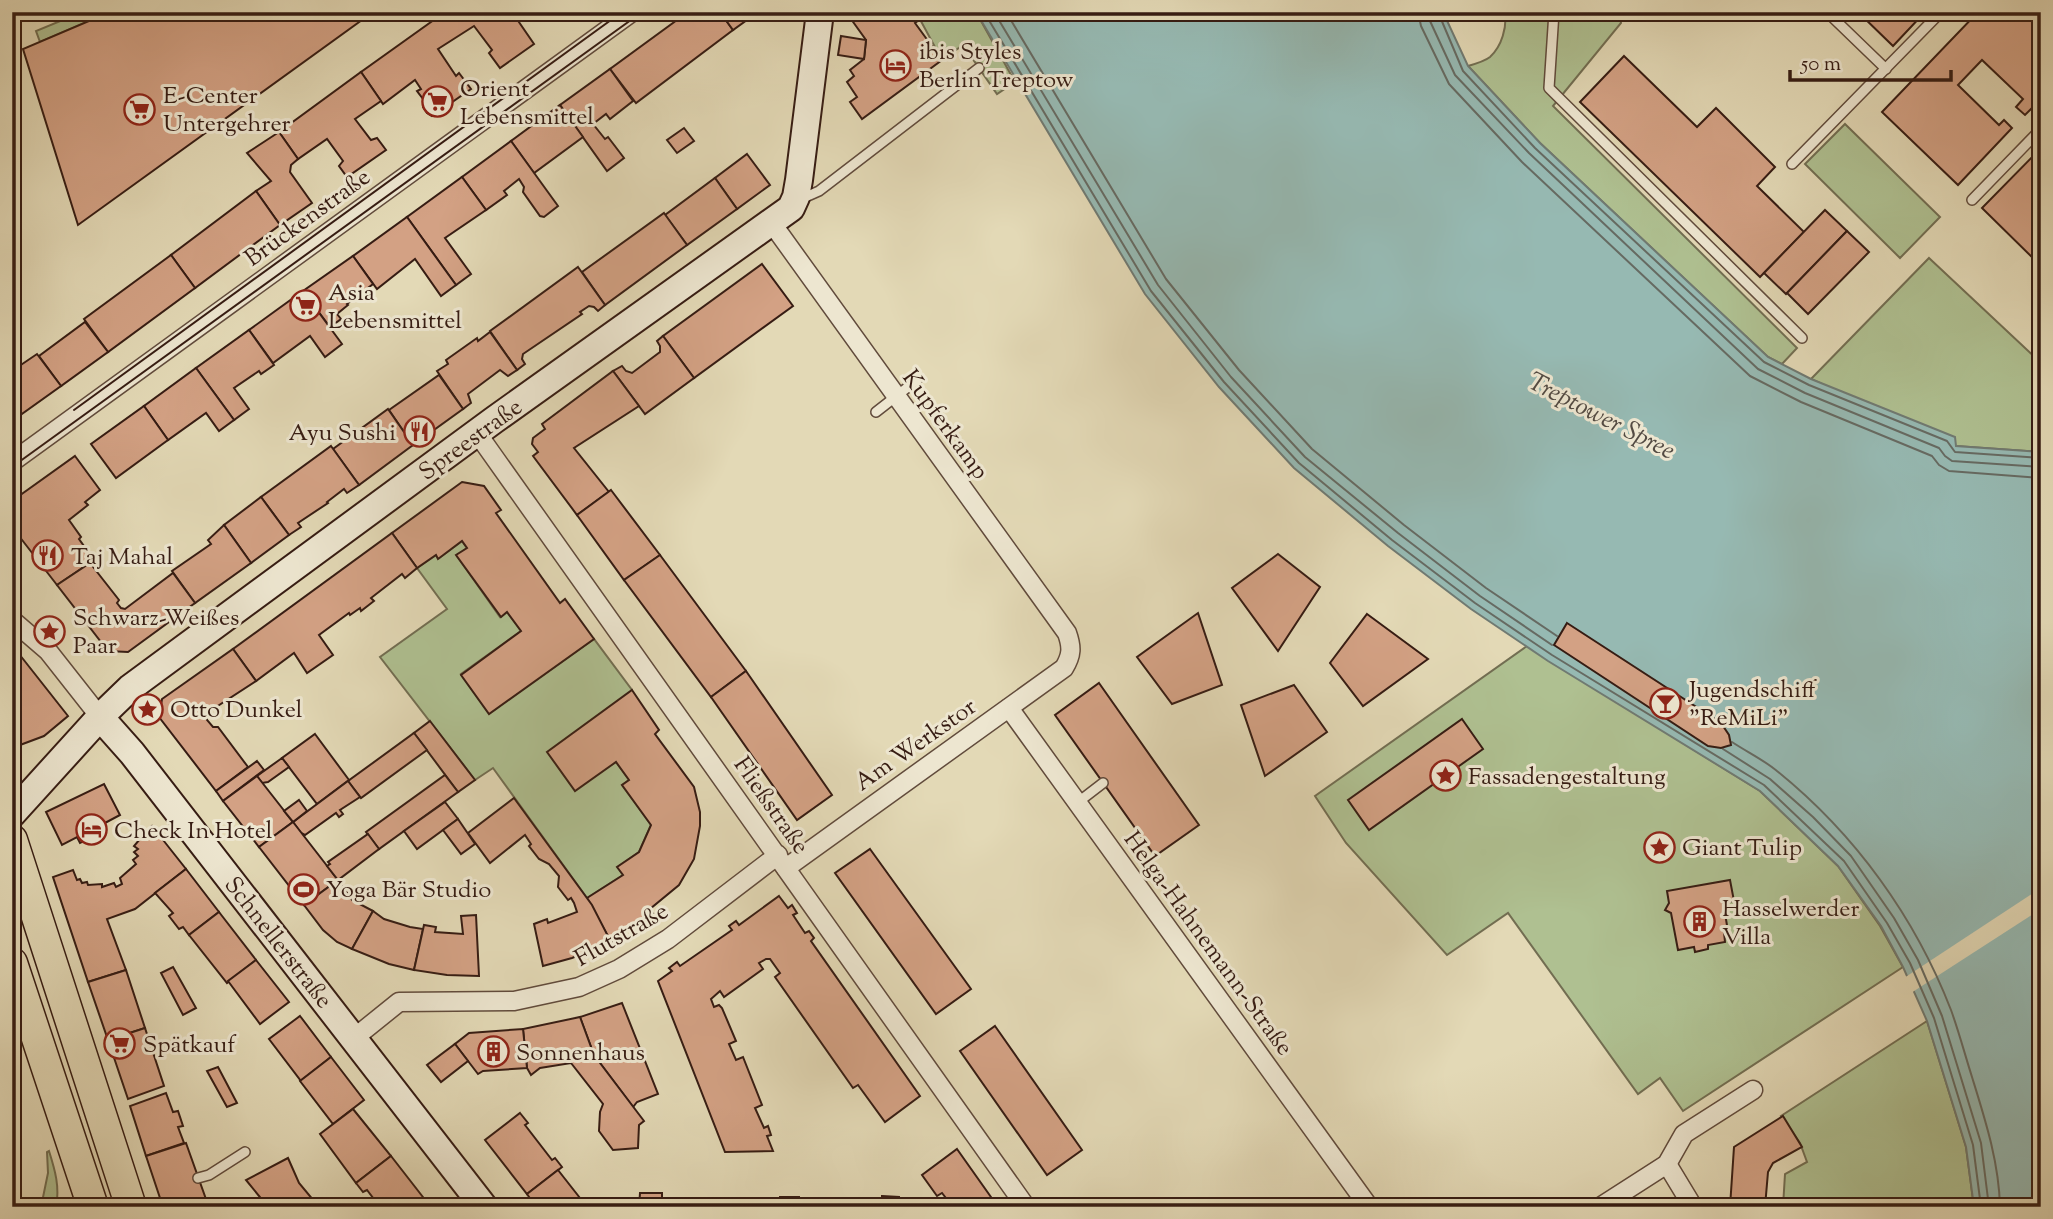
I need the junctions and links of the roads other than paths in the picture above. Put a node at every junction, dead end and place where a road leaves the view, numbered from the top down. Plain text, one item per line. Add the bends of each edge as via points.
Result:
1 (632, 12) edge
2 (820, 12) edge
3 (1554, 12) edge
4 (1827, 12) edge
5 (1941, 12) edge
6 (979, 68) dead end
7 (1886, 69) junction
8 (2041, 129) edge
9 (1792, 164) dead end
10 (796, 197) junction
11 (1972, 200) dead end
12 (771, 222) junction
13 (1802, 338) dead end
14 (917, 380) dead end
15 (896, 396) junction
16 (876, 412) dead end
17 (477, 433) junction
18 (12, 462) edge
19 (12, 620) edge
20 (1070, 658) joint
21 (1009, 708) junction
22 (100, 717) junction
23 (1103, 783) dead end
24 (1077, 803) junction
25 (12, 814) edge
26 (12, 840) edge
27 (782, 861) junction
28 (12, 963) edge
29 (353, 1039) junction
30 (1753, 1090) dead end
31 (245, 1152) dead end
32 (1667, 1164) junction
33 (198, 1178) dead end
34 (93, 1207) edge
35 (131, 1207) edge
36 (484, 1207) edge
37 (1026, 1207) edge
38 (1368, 1207) edge
39 (1600, 1207) edge
40 (1693, 1207) edge

1 - 18 street, Brückenstraße
2 - 10 main road
3 - 13 lane via 1549,88
4 - 7 lane
5 - 7 lane
6 - 10 lane via 819,191
7 - 9 lane
8 - 11 lane
10 - 12 main road, Spreestraße via 791,208
12 - 15 street, Kupferkamp
12 - 17 main road, Spreestraße
14 - 15 lane
15 - 16 lane
15 - 20 street, Kupferkamp via 1067,633
17 - 22 main road, Spreestraße via 130,688
17 - 27 street, Fließstraße
19 - 22 street, Schnellerstraße via 48,651
20 - 21 street, Am Werkstor via 1064,668
21 - 24 street, Helga-Hahnemann-Straße
21 - 27 street, Am Werkstor
22 - 25 main road, Spreestraße
22 - 29 main road, Schnellerstraße
23 - 24 lane
24 - 38 street, Helga-Hahnemann-Straße
26 - 35 main road
27 - 29 street, Flutstraße via 668,939 579,987 514,1001 399,1002
27 - 37 street, Fließstraße
28 - 34 main road
29 - 36 main road, Schnellerstraße
30 - 32 street via 1684,1134
31 - 33 lane
32 - 39 street
32 - 40 street

